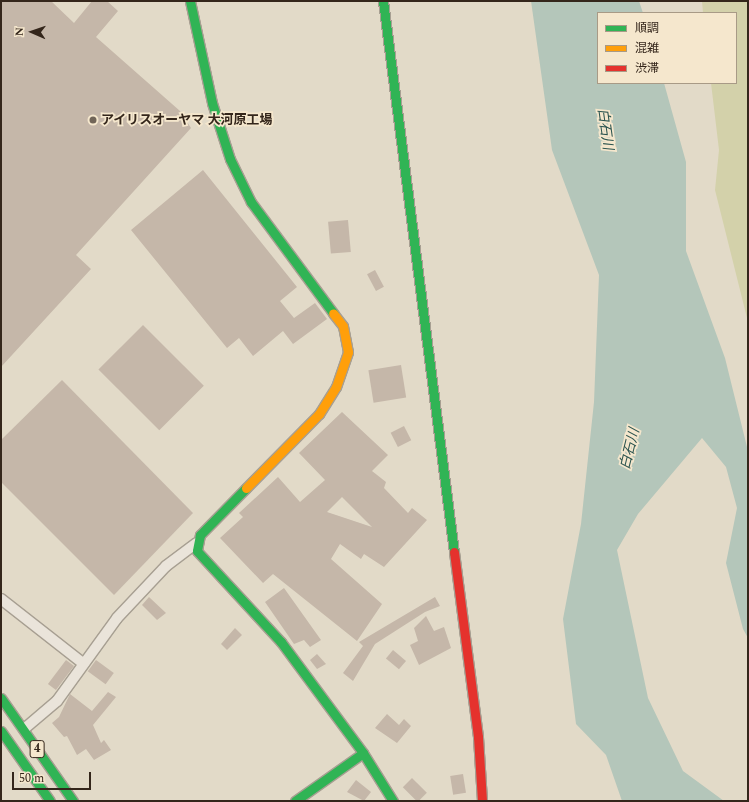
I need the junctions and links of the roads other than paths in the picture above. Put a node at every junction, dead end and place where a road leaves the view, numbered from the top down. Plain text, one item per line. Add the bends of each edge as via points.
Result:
1 (190, 1) edge
2 (383, 1) edge
3 (196, 543) junction
4 (1, 598) edge
5 (84, 664) junction
6 (1, 698) edge
7 (24, 729) junction
8 (1, 730) edge
9 (5, 743) edge
10 (363, 753) junction
11 (50, 801) edge
12 (73, 801) edge
13 (295, 801) edge
14 (394, 801) edge
15 (482, 801) edge

1 - 3 main road via 212,103 230,159 252,202 343,326 348,352 336,387 319,414 200,535
2 - 15 main road via 478,737
3 - 5 street via 166,566 117,618
3 - 10 main road via 197,551 281,642
4 - 5 street
5 - 7 street via 57,701
6 - 7 main road, 4
7 - 12 main road, 4
8 - 9 main road, 4
9 - 11 main road, 4
10 - 13 main road
10 - 14 main road

